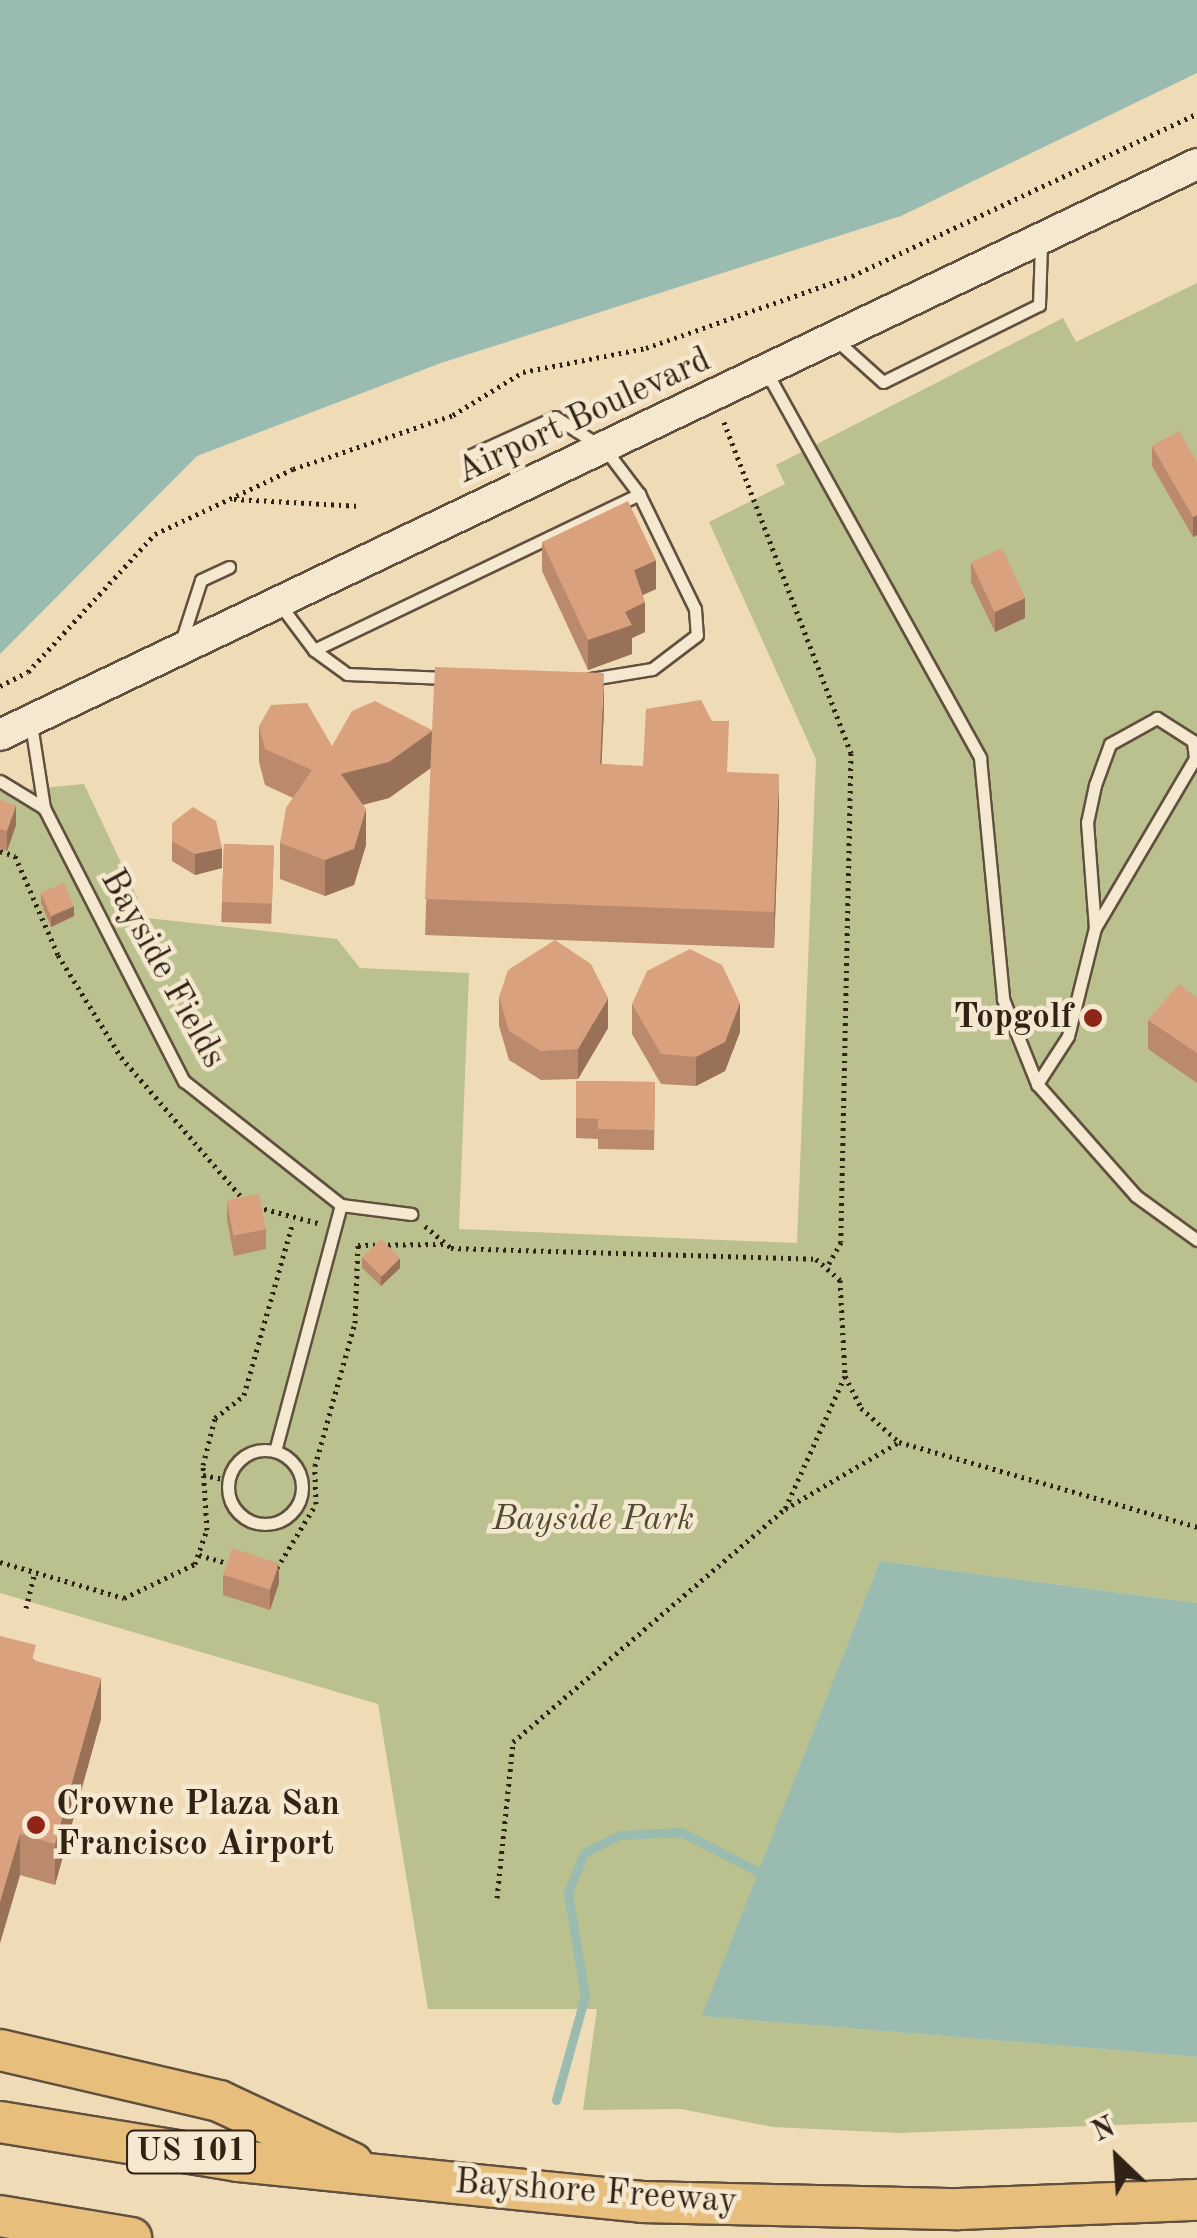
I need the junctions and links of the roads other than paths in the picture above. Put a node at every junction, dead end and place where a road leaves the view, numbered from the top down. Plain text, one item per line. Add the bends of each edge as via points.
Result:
1 (1197, 164) edge
2 (1041, 241) junction
3 (835, 339) junction
4 (766, 373) junction
5 (605, 449) junction
6 (470, 456) dead end
7 (639, 494) junction
8 (229, 567) dead end
9 (275, 599) junction
10 (180, 646) junction
11 (314, 650) junction
12 (471, 678) edge
13 (564, 679) edge
14 (30, 720) junction
15 (0, 735) edge
16 (0, 781) edge
17 (44, 808) junction
18 (1095, 928) junction
19 (1038, 1084) junction
20 (341, 1205) junction
21 (410, 1214) road end
22 (1197, 1240) edge
23 (275, 1451) junction
24 (0, 2050) edge
25 (0, 2122) edge
26 (383, 2177) junction
27 (1197, 2200) edge
28 (0, 2216) edge
29 (132, 2238) edge

1 - 2 main road, Airport Boulevard
2 - 3 main road, Airport Boulevard
2 - 3 lane via 1040,305 883,382
3 - 4 main road, Airport Boulevard
4 - 5 main road, Airport Boulevard
4 - 19 lane via 980,758 1003,999
5 - 6 lane via 556,416
5 - 7 lane
5 - 9 main road, Airport Boulevard
7 - 11 lane
7 - 13 lane via 695,608 697,634 652,669
8 - 10 lane via 201,580
9 - 10 main road, Airport Boulevard
9 - 11 lane
10 - 14 main road, Airport Boulevard
11 - 12 lane via 347,674
14 - 15 main road, Airport Boulevard
14 - 17 lane, Bayside Fields
16 - 17 lane
17 - 20 lane, Bayside Fields via 184,1082
18 - 18 lane via 1194,758 1193,740 1157,718 1110,744 1095,785 1088,822
18 - 19 lane via 1068,1036
19 - 22 lane via 1087,1148
20 - 21 lane
20 - 23 lane
23 - 23 lane via 242,1458 228,1480 242,1516 282,1520 298,1504 301,1480
24 - 26 highway via 219,2102
25 - 26 highway, Bayshore Freeway / US 101
26 - 27 highway, Bayshore Freeway / US 101 via 642,2202 959,2209
28 - 29 highway

